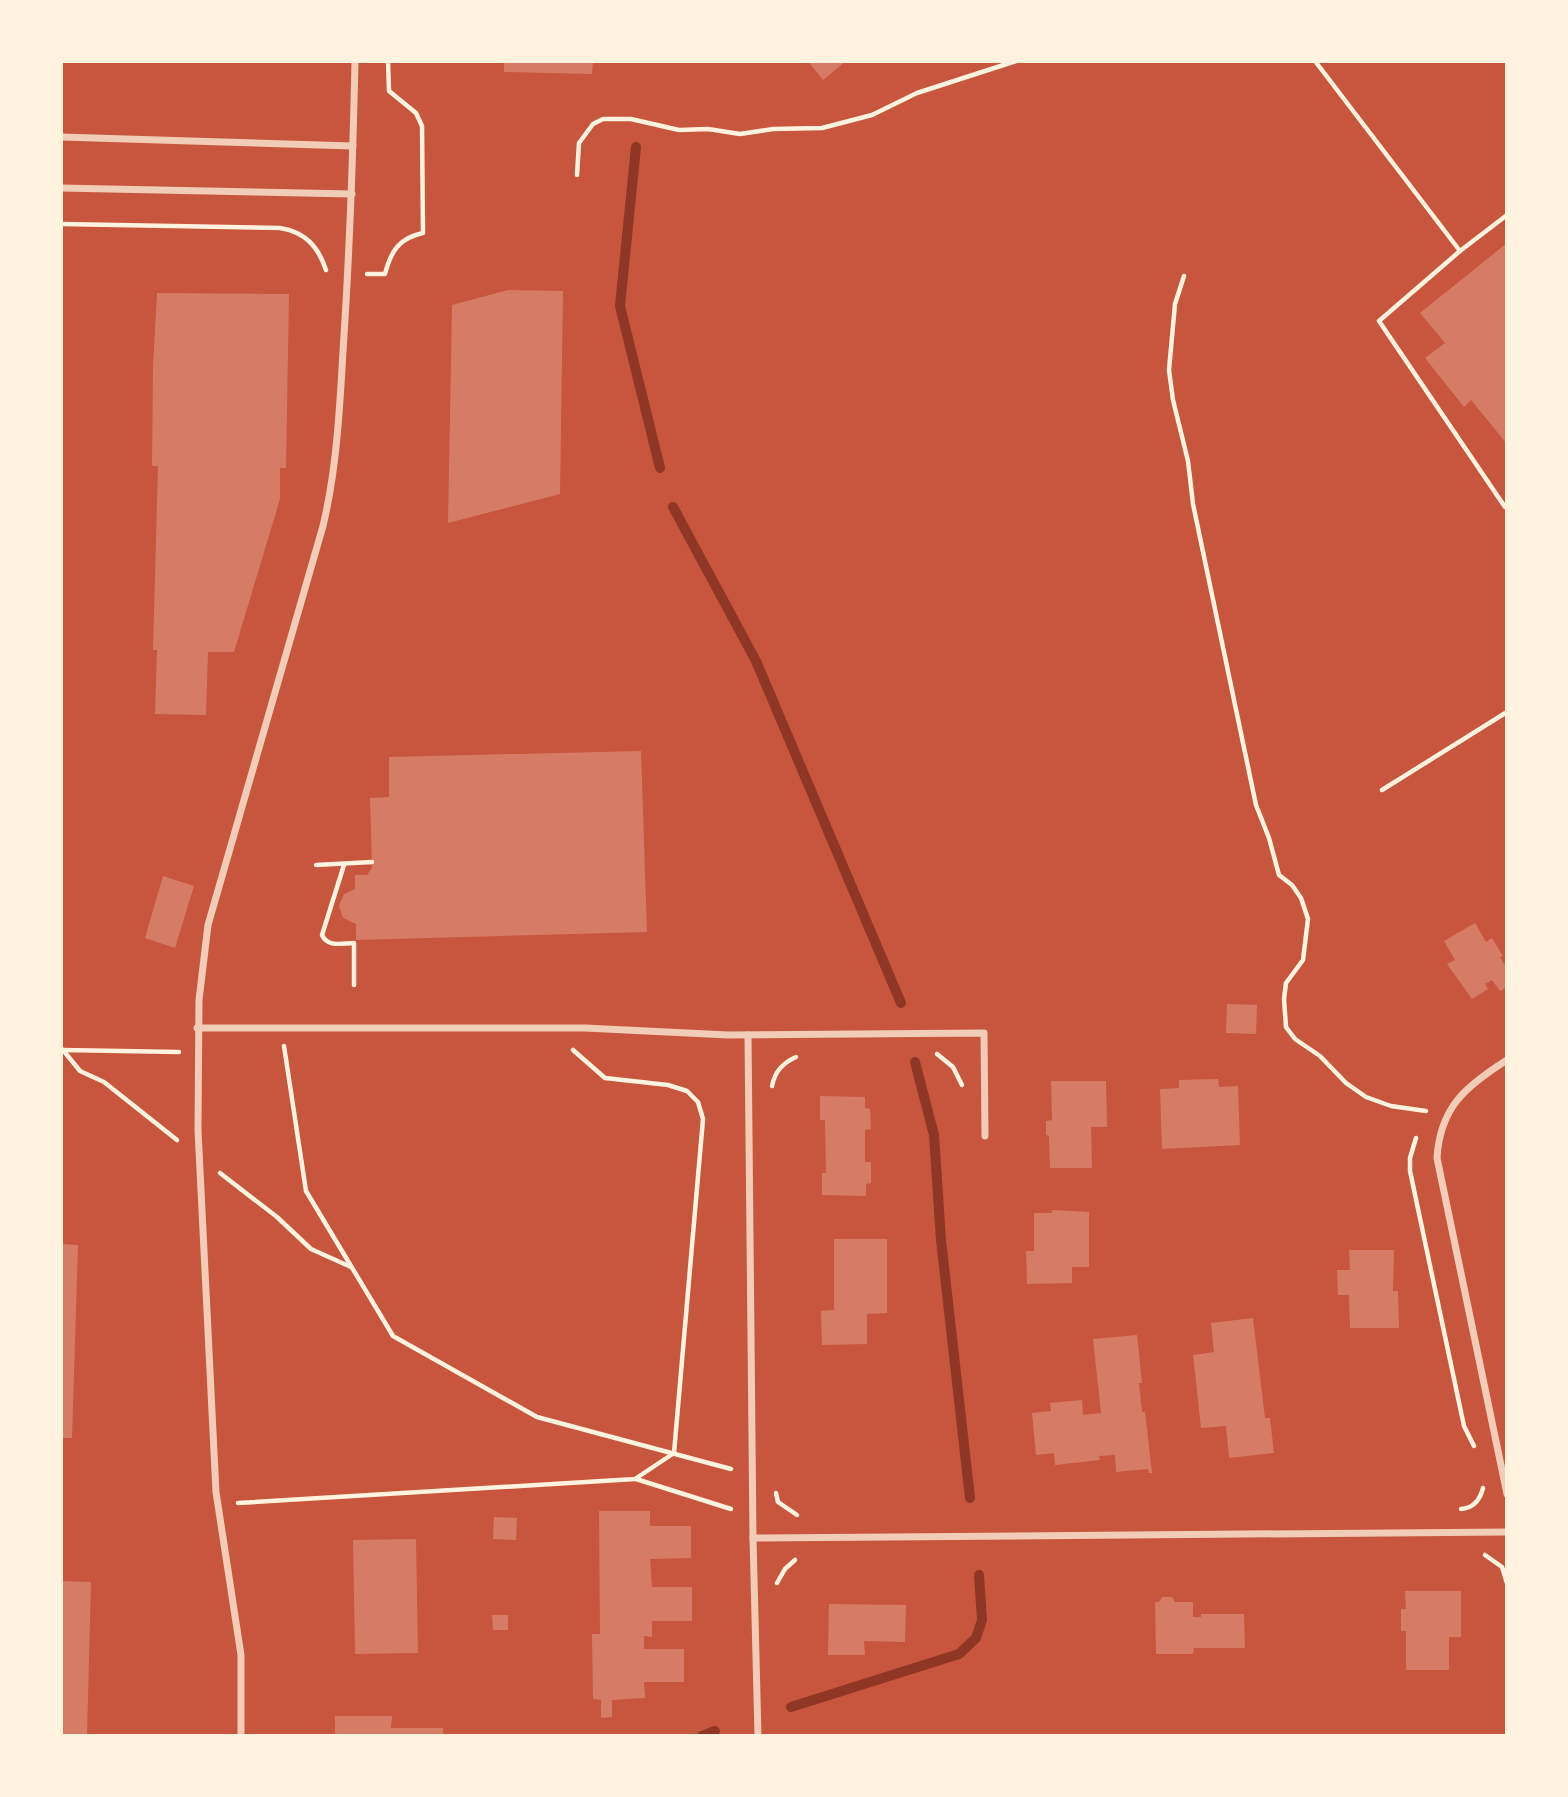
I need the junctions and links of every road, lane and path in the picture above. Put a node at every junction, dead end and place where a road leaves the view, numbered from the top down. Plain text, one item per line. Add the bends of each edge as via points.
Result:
1 (355, 61) edge
2 (1016, 61) edge
3 (1315, 61) edge
4 (61, 137) edge
5 (353, 146) junction
6 (577, 175) dead end
7 (61, 188) edge
8 (352, 194) junction
9 (1507, 215) edge
10 (1460, 251) junction
11 (1184, 276) dead end
12 (1506, 507) edge
13 (1507, 712) edge
14 (1382, 790) dead end
15 (372, 862) dead end
16 (316, 865) dead end
17 (344, 865) junction
18 (354, 985) dead end
19 (197, 1028) junction
20 (281, 1028) junction
21 (550, 1028) junction
22 (748, 1035) junction
23 (61, 1050) edge
24 (198, 1053) junction
25 (931, 1053) dead end
26 (805, 1054) dead end
27 (1507, 1060) edge
28 (771, 1089) dead end
29 (964, 1094) dead end
30 (1429, 1105) dead end
31 (1426, 1111) junction
32 (1423, 1120) dead end
33 (985, 1136) dead end
34 (1417, 1136) dead end
35 (1475, 1450) dead end
36 (674, 1453) junction
37 (731, 1469) dead end
38 (635, 1479) junction
39 (1484, 1481) dead end
40 (775, 1489) dead end
41 (1507, 1494) edge
42 (219, 1504) junction
43 (731, 1508) dead end
44 (1448, 1509) dead end
45 (1507, 1532) edge
46 (804, 1537) junction
47 (753, 1538) junction
48 (1476, 1552) dead end
49 (1507, 1583) edge
50 (775, 1587) dead end
51 (241, 1736) edge
52 (758, 1736) edge

1 - 5 street
2 - 6 path via 917,93 872,115 822,128 773,128 740,134 679,131 631,119 603,119 593,124 579,143
3 - 10 path
4 - 5 street
5 - 8 street
7 - 8 street
8 - 19 street via 332,486 208,925
9 - 10 path
10 - 12 path via 1379,321
11 - 31 path via 1175,304 1169,370 1193,504 1256,805 1279,875 1301,898 1308,919 1303,960 1286,983 1286,1027 1295,1040 1366,1097
13 - 14 path
15 - 17 path
16 - 17 path
17 - 18 path via 322,935 331,944 354,943
19 - 20 street
19 - 24 street
20 - 21 street
20 - 36 path via 306,1191 393,1336 537,1417
21 - 22 street
21 - 36 path via 605,1078 687,1090 698,1102 703,1119
22 - 33 street via 984,1033
22 - 47 street
23 - 24 path
24 - 42 street
25 - 29 path via 953,1067
26 - 28 path via 780,1067
27 - 41 street via 1476,1080 1455,1102 1440,1133 1437,1158
30 - 31 path
31 - 32 path
34 - 35 path via 1410,1171 1464,1426
36 - 37 path
36 - 38 path
38 - 42 path
38 - 43 path
39 - 44 path via 1473,1505
40 - 46 path via 778,1502 805,1516
42 - 51 street via 241,1655
45 - 46 street
46 - 47 street
46 - 50 path via 805,1558 789,1564
47 - 52 street
48 - 49 path via 1499,1564

